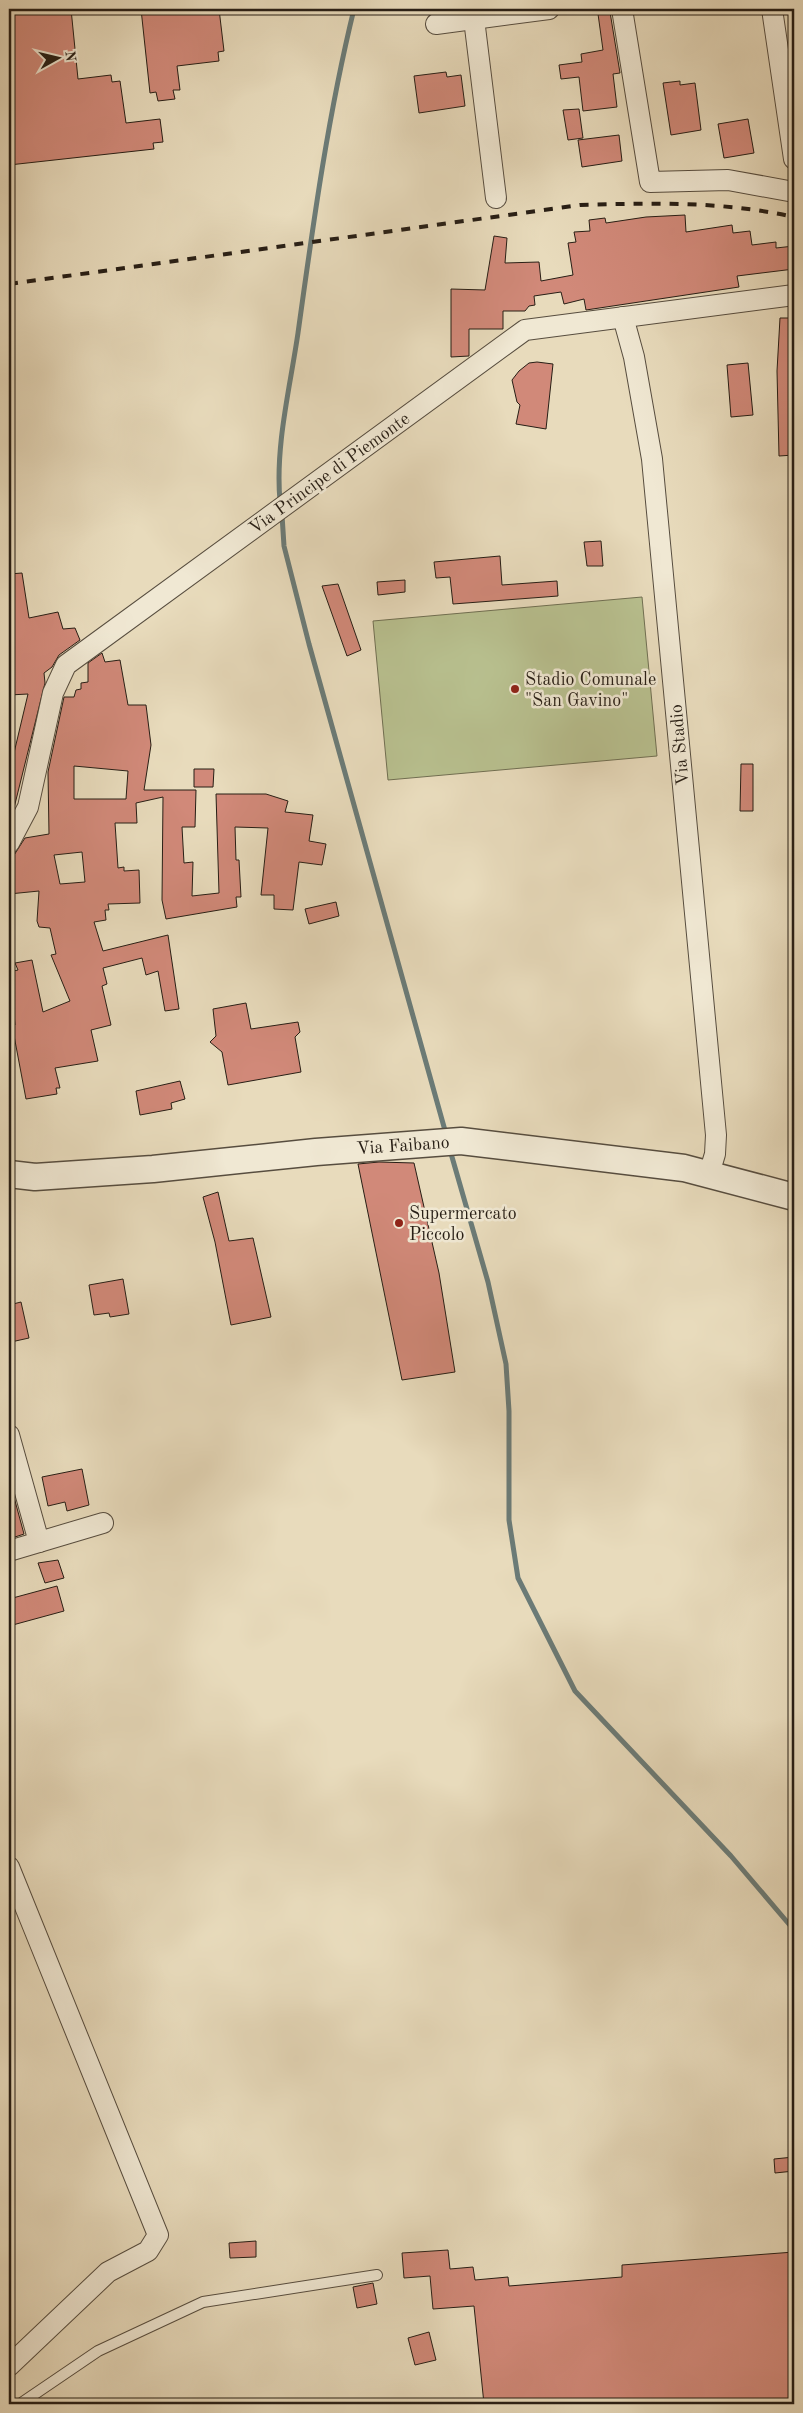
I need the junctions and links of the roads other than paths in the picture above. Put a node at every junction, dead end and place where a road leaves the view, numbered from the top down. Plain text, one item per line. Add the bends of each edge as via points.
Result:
1 (549, 9) edge
2 (622, 9) edge
3 (772, 9) edge
4 (474, 19) junction
5 (436, 24) dead end
6 (794, 159) edge
7 (794, 192) edge
8 (496, 198) dead end
9 (794, 295) edge
10 (623, 318) junction
11 (9, 843) edge
12 (9, 1174) edge
13 (709, 1174) junction
14 (794, 1197) edge
15 (9, 1435) edge
16 (103, 1524) dead end
17 (39, 1542) junction
18 (9, 1551) edge
19 (9, 1867) edge
20 (377, 2275) dead end
21 (9, 2366) edge
22 (20, 2404) edge

1 - 4 street
2 - 7 street via 650,182 728,180
3 - 6 street
4 - 5 street
4 - 8 street
9 - 10 street, Via Principe di Piemonte
10 - 11 street, Via Principe di Piemonte via 526,330 66,665 53,693 28,807
10 - 13 street, Via Stadio via 634,357 652,459 716,1135 716,1154
12 - 13 street, Via Faibano via 34,1177 133,1170 449,1142 684,1168
13 - 14 street, Via Faibano
15 - 17 street
16 - 17 street
17 - 18 street
19 - 21 street via 158,2235 148,2251 108,2272
20 - 22 lane via 203,2302 98,2350

